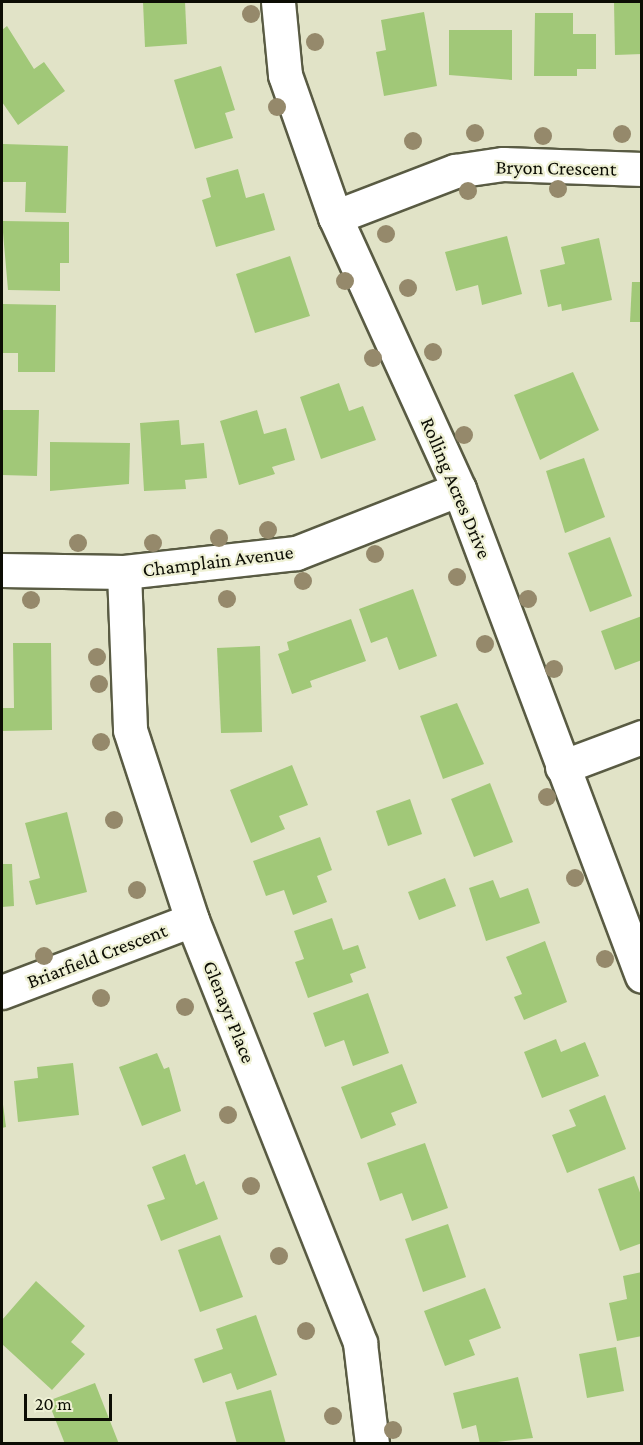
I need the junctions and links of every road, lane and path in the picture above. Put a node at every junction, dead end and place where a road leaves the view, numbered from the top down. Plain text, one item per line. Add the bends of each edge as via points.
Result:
1 (278, 2) edge
2 (642, 170) edge
3 (334, 217) junction
4 (459, 489) junction
5 (2, 570) edge
6 (124, 572) junction
7 (642, 737) edge
8 (562, 766) junction
9 (192, 920) junction
10 (642, 976) edge
11 (2, 992) edge
12 (372, 1443) edge

1 - 3 street, Rolling Acres Drive via 285,75
2 - 3 street, Bryon Crescent via 503,164 454,171
3 - 4 street, Rolling Acres Drive
4 - 6 street, Champlain Avenue via 296,553
4 - 8 street, Rolling Acres Drive
5 - 6 street, Champlain Avenue
6 - 9 street, Glenayr Place via 130,730
7 - 8 street
8 - 10 street, Rolling Acres Drive
9 - 11 street, Briarfield Crescent
9 - 12 street, Glenayr Place via 360,1343

